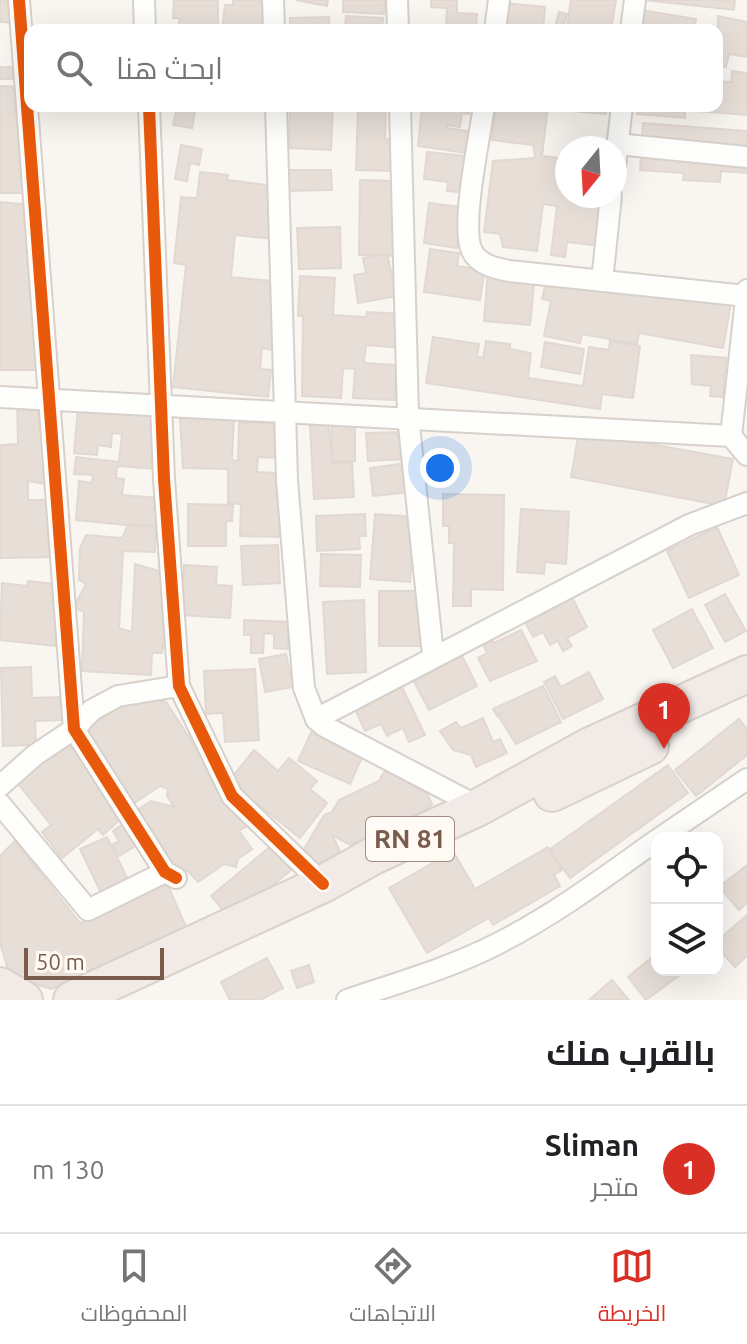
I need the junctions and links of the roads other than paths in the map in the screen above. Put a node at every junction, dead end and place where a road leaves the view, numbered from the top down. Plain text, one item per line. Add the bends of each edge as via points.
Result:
1 (19, 0) edge
2 (144, 0) edge
3 (273, 0) edge
4 (397, 0) edge
5 (499, 0) edge
6 (635, 0) edge
7 (145, 24) edge
8 (274, 24) edge
9 (398, 24) edge
10 (496, 24) edge
11 (632, 24) edge
12 (24, 62) edge
13 (28, 112) edge
14 (149, 112) edge
15 (276, 112) edge
16 (400, 112) edge
17 (483, 112) edge
18 (621, 112) edge
19 (618, 136) edge
20 (627, 145) edge
21 (747, 157) edge
22 (610, 208) edge
23 (602, 281) junction
24 (747, 290) edge
25 (747, 296) edge
26 (0, 397) edge
27 (51, 400) junction
28 (163, 404) junction
29 (285, 411) junction
30 (408, 416) junction
31 (731, 436) junction
32 (747, 455) edge
33 (747, 503) edge
34 (433, 655) junction
35 (747, 674) edge
36 (179, 686) junction
37 (747, 699) edge
38 (316, 719) junction
39 (74, 729) junction
40 (747, 779) edge
41 (0, 786) edge
42 (0, 804) edge
43 (479, 807) junction
44 (668, 832) edge
45 (651, 844) edge
46 (323, 884) junction
47 (0, 986) edge
48 (24, 1000) edge
49 (72, 1000) edge
50 (121, 1000) edge
51 (347, 1000) edge

1 - 12 street
2 - 7 street
3 - 8 street
4 - 9 street
5 - 10 street
6 - 11 street
13 - 27 street
14 - 28 street
15 - 29 street
16 - 30 street
17 - 23 street via 467,227 472,251 491,267
18 - 19 street
20 - 21 street
22 - 23 street
23 - 25 street
24 - 25 street
25 - 31 street
26 - 27 street
27 - 28 street
27 - 39 street
28 - 29 street
28 - 36 street
29 - 30 street
29 - 38 street via 304,688
30 - 31 street
30 - 34 street
31 - 32 street
33 - 34 street via 689,525
34 - 38 street
35 - 43 highway, RN 81 via 588,747
36 - 39 street via 118,696 92,710
36 - 46 street via 232,796
37 - 50 highway, RN 81
38 - 43 street
39 - 41 street
39 - 42 street via 170,875 88,910
40 - 44 street
43 - 46 highway, RN 81
45 - 51 street via 565,906 496,945
46 - 49 highway, RN 81
47 - 48 highway

